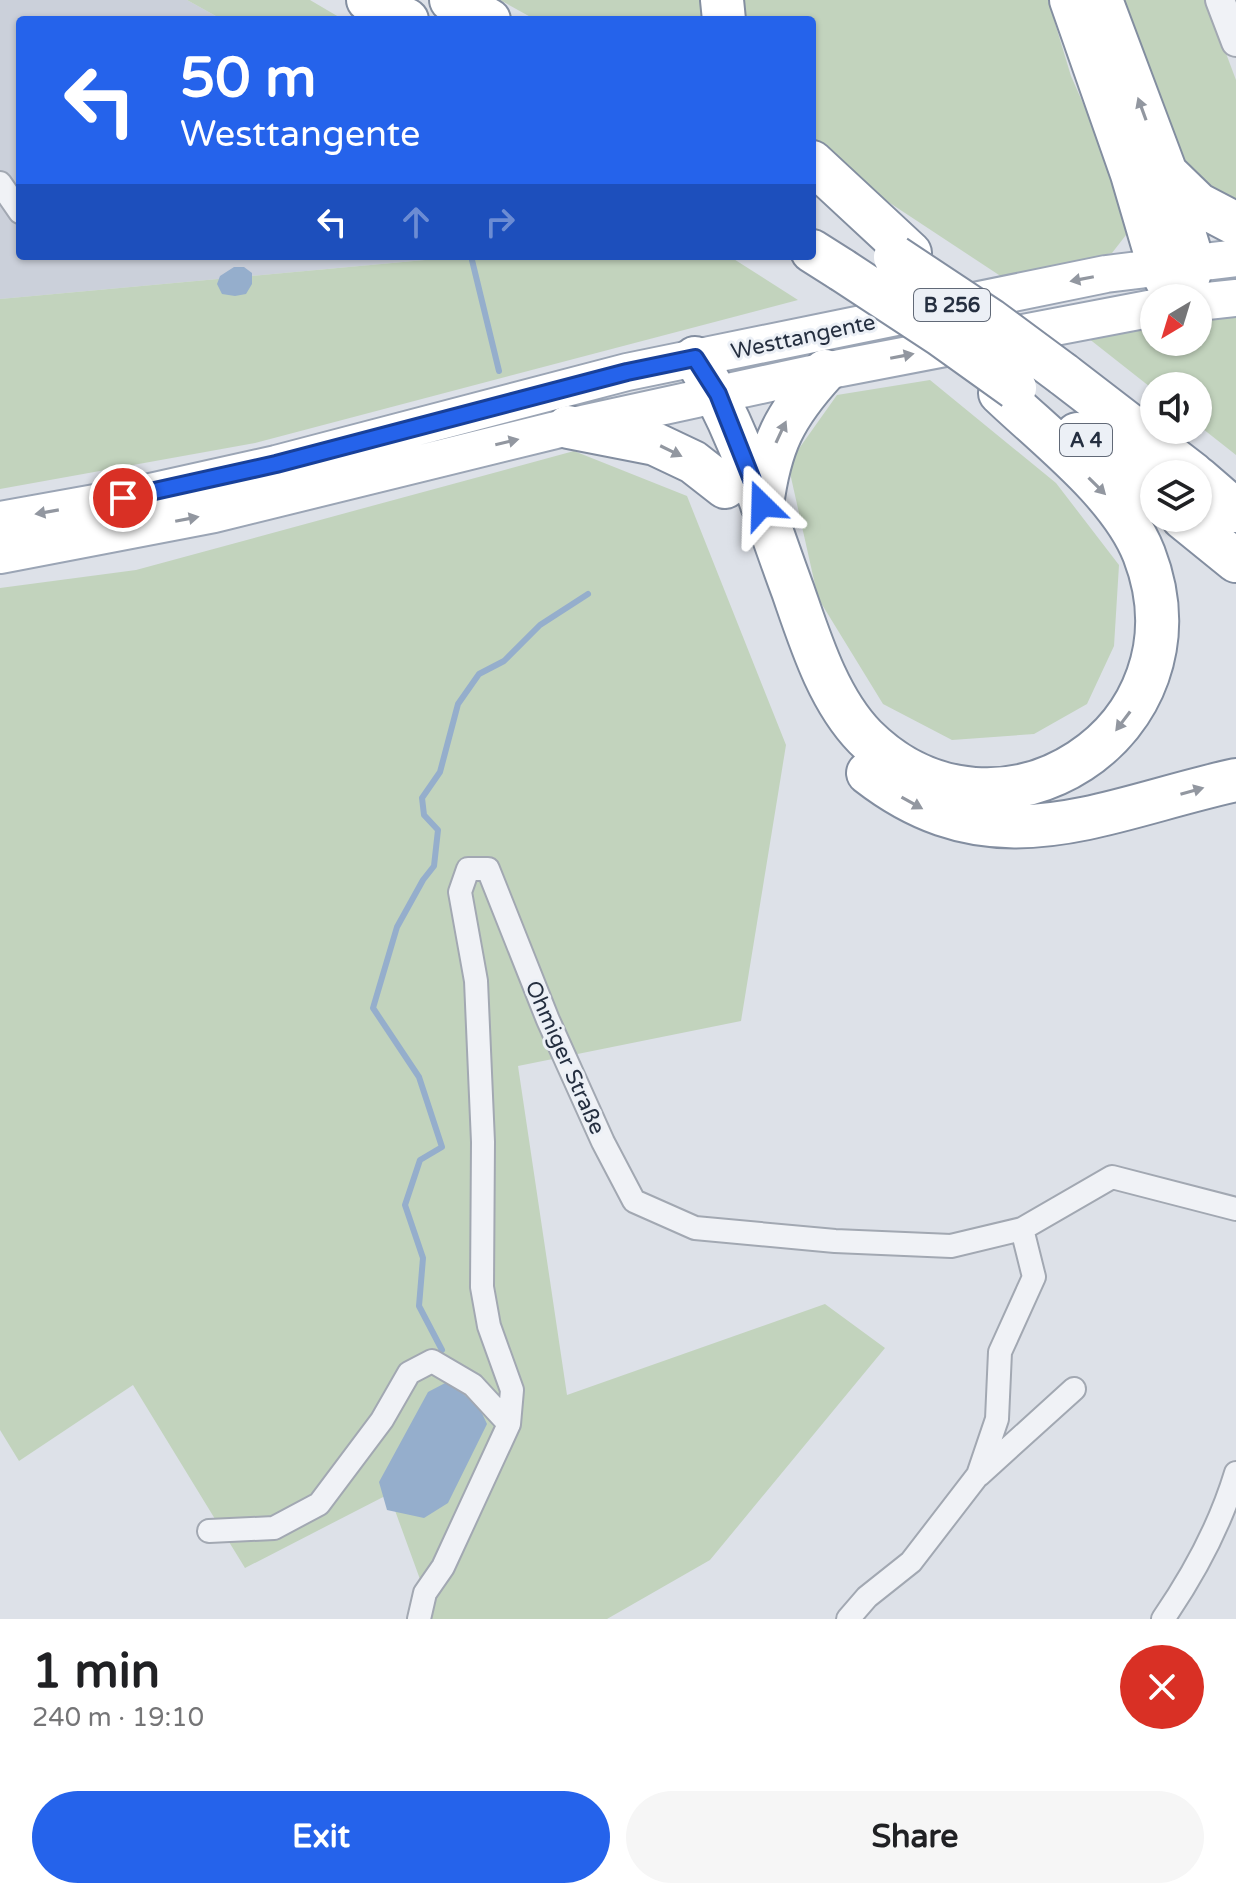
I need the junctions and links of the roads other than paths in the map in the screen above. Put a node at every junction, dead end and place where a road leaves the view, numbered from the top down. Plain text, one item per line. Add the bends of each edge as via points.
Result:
1 (368, 0) edge
2 (451, 0) edge
3 (1071, 0) edge
4 (1101, 0) edge
5 (1220, 0) edge
6 (399, 16) edge
7 (481, 16) edge
8 (1236, 42) edge
9 (816, 166) edge
10 (1166, 173) junction
11 (0, 183) edge
12 (16, 206) edge
13 (816, 206) edge
14 (1236, 224) edge
15 (902, 255) junction
16 (1236, 258) edge
17 (827, 260) edge
18 (1175, 284) edge
19 (1182, 284) edge
20 (1182, 284) edge
21 (1184, 284) edge
22 (1212, 292) edge
23 (1236, 298) edge
24 (1140, 311) edge
25 (695, 358) junction
26 (825, 371) junction
27 (1008, 390) junction
28 (706, 397) junction
29 (568, 427) junction
30 (1175, 460) edge
31 (1140, 484) edge
32 (725, 487) junction
33 (1212, 490) edge
34 (762, 505) junction
35 (1236, 511) edge
36 (0, 520) edge
37 (1200, 532) edge
38 (0, 555) edge
39 (1236, 561) edge
40 (1236, 780) edge
41 (1236, 1209) edge
42 (1022, 1229) junction
43 (1074, 1389) dead end
44 (509, 1424) junction
45 (1236, 1473) edge
46 (978, 1475) junction
47 (1232, 1502) edge
48 (209, 1531) dead end
49 (425, 1593) junction
50 (409, 1619) edge
51 (419, 1619) edge
52 (848, 1619) edge
53 (1163, 1619) edge

1 - 6 highway
2 - 7 highway
3 - 19 highway via 1132,174
10 -> 4 highway
5 - 8 street
9 - 15 highway
10 - 14 highway via 1198,204
10 - 20 highway
11 - 12 street
13 - 15 highway
15 - 30 highway, A 4, bridge
16 - 21 main road, Westtangente
17 - 27 highway, A 4, bridge via 941,335
18 -> 25 main road, Westtangente / B 256 via 1106,274
22 - 23 main road, Westtangente
26 -> 24 main road, Westtangente / B 256
25 - 28 highway
25 -> 36 main road, Westtangente / B 256 via 276,464
26 - 28 main road, Westtangente / B 256
34 -> 26 highway via 767,467 780,431
27 - 31 highway, A 4
27 -> 34 highway via 1104,492 1143,552 1157,618 1155,652 1129,715 1108,741 1051,778 984,790 950,786 888,758 863,735 828,679
28 - 29 main road, Westtangente / B 256
28 - 32 highway
28 - 34 highway
29 -> 32 highway via 655,444 693,462
38 -> 29 main road, Westtangente / B 256 via 214,514
32 -> 40 highway via 808,695 857,765 892,792 926,811 1009,827 1102,816
33 - 35 highway
37 - 39 highway
41 - 42 street, Ohmiger Straße via 1112,1177
42 - 44 street, Ohmiger Straße via 951,1246 835,1241 695,1228 634,1201 548,1020 488,869 468,869 460,892 476,981 482,1287 489,1326 512,1390
42 - 46 street via 1034,1277 1000,1352 997,1419
43 - 46 street
44 - 48 street via 473,1385 432,1361 409,1373 382,1420 319,1504 274,1528
44 - 49 street, Ohmiger Straße via 443,1567
45 - 47 street
46 - 52 street via 911,1562
47 - 53 street
49 - 50 street
49 - 51 street, Ohmiger Straße

